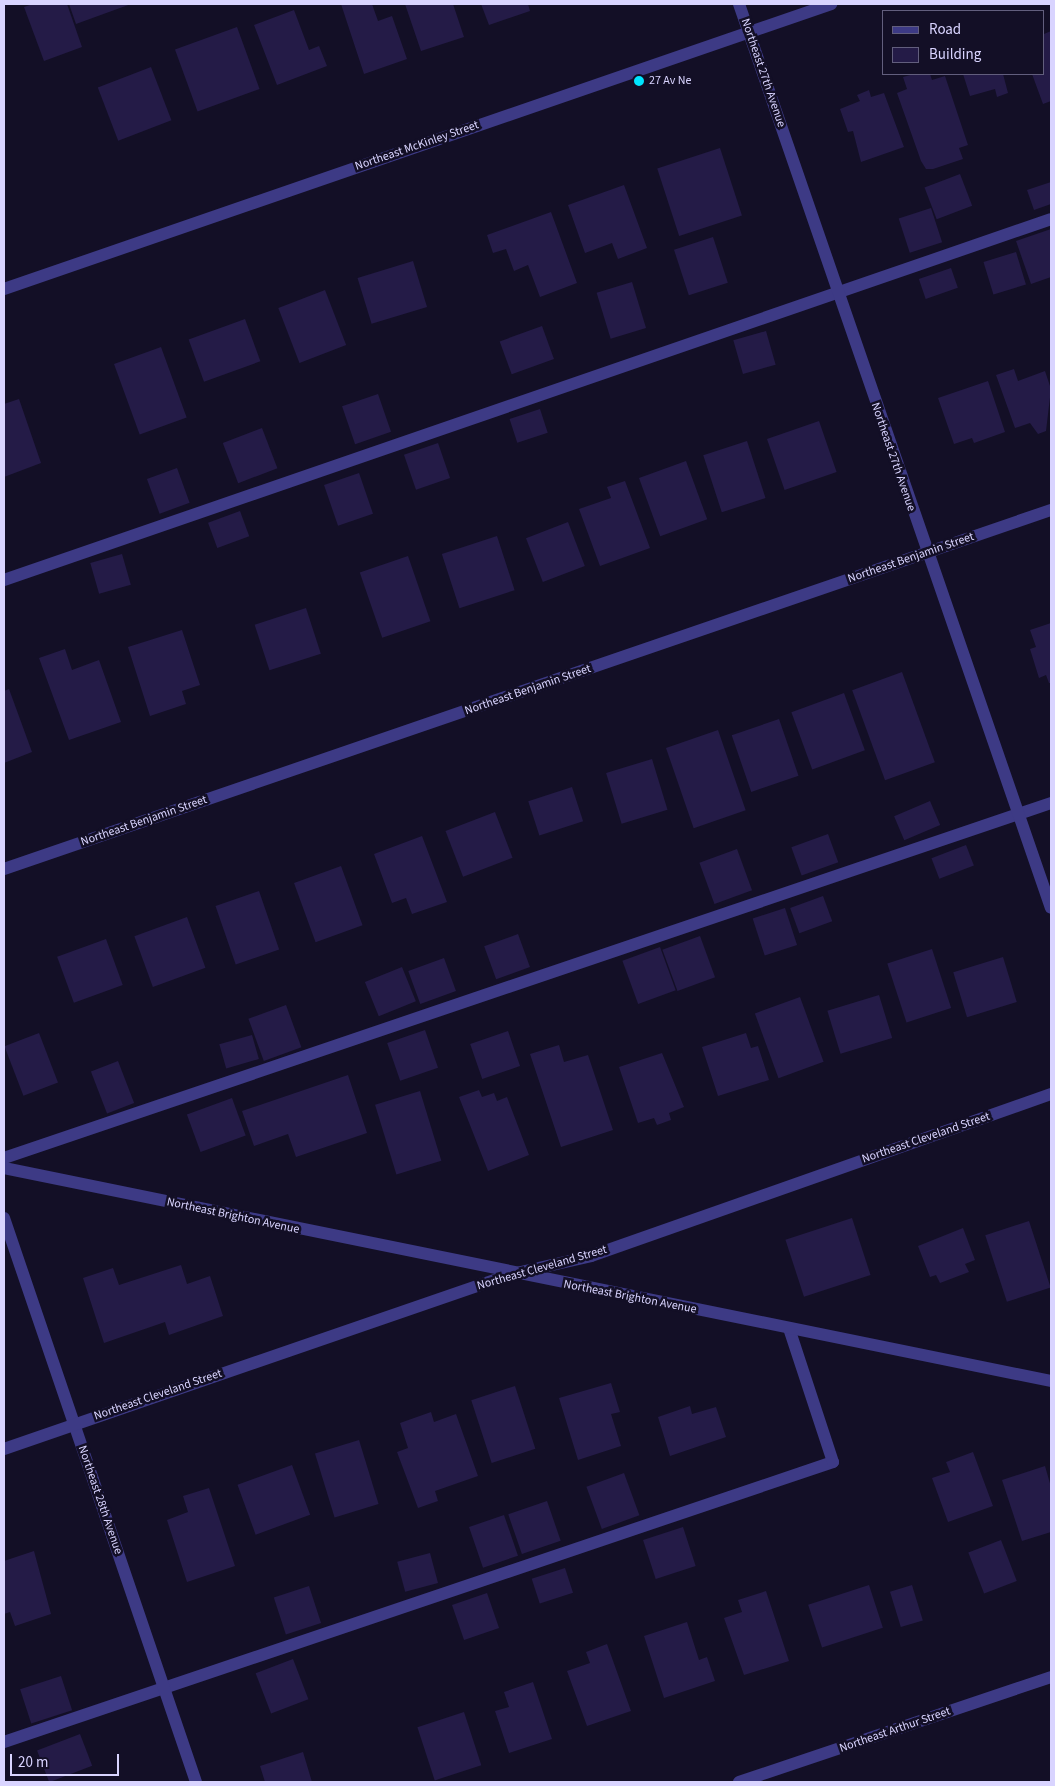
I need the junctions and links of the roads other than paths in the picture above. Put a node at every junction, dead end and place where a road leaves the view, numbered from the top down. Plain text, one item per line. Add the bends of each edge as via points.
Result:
1 (739, 4) edge
2 (831, 4) edge
3 (749, 32) junction
4 (1051, 220) edge
5 (4, 288) edge
6 (836, 293) junction
7 (1051, 510) edge
8 (926, 553) junction
9 (4, 580) edge
10 (1051, 803) edge
11 (1018, 814) junction
12 (4, 869) edge
13 (1051, 908) edge
14 (1051, 1094) edge
15 (4, 1158) edge
16 (4, 1168) edge
17 (4, 1218) edge
18 (512, 1274) junction
19 (789, 1328) junction
20 (1051, 1381) edge
21 (74, 1424) junction
22 (4, 1449) edge
23 (1051, 1677) edge
24 (164, 1686) junction
25 (4, 1742) edge
26 (196, 1782) edge
27 (739, 1782) edge

1 - 3 street, Northeast 27th Avenue
2 - 3 street, Northeast McKinley Street
3 - 5 street, Northeast McKinley Street
3 - 6 street, Northeast 27th Avenue
4 - 6 street
6 - 8 street, Northeast 27th Avenue
6 - 9 street
7 - 8 street, Northeast Benjamin Street
8 - 11 street, Northeast 27th Avenue
8 - 12 street, Northeast Benjamin Street
10 - 11 street
11 - 13 street, Northeast 27th Avenue
11 - 15 street
14 - 18 street, Northeast Cleveland Street via 592,1256
16 - 18 street, Northeast Brighton Avenue
17 - 21 street, Northeast 28th Avenue
18 - 19 street, Northeast Brighton Avenue
18 - 21 street, Northeast Cleveland Street
19 - 20 street, Northeast Brighton Avenue
19 - 24 street via 833,1462
21 - 22 street, Northeast Cleveland Street
21 - 24 street, Northeast 28th Avenue
23 - 27 street, Northeast Arthur Street
24 - 25 street
24 - 26 street, Northeast 28th Avenue

